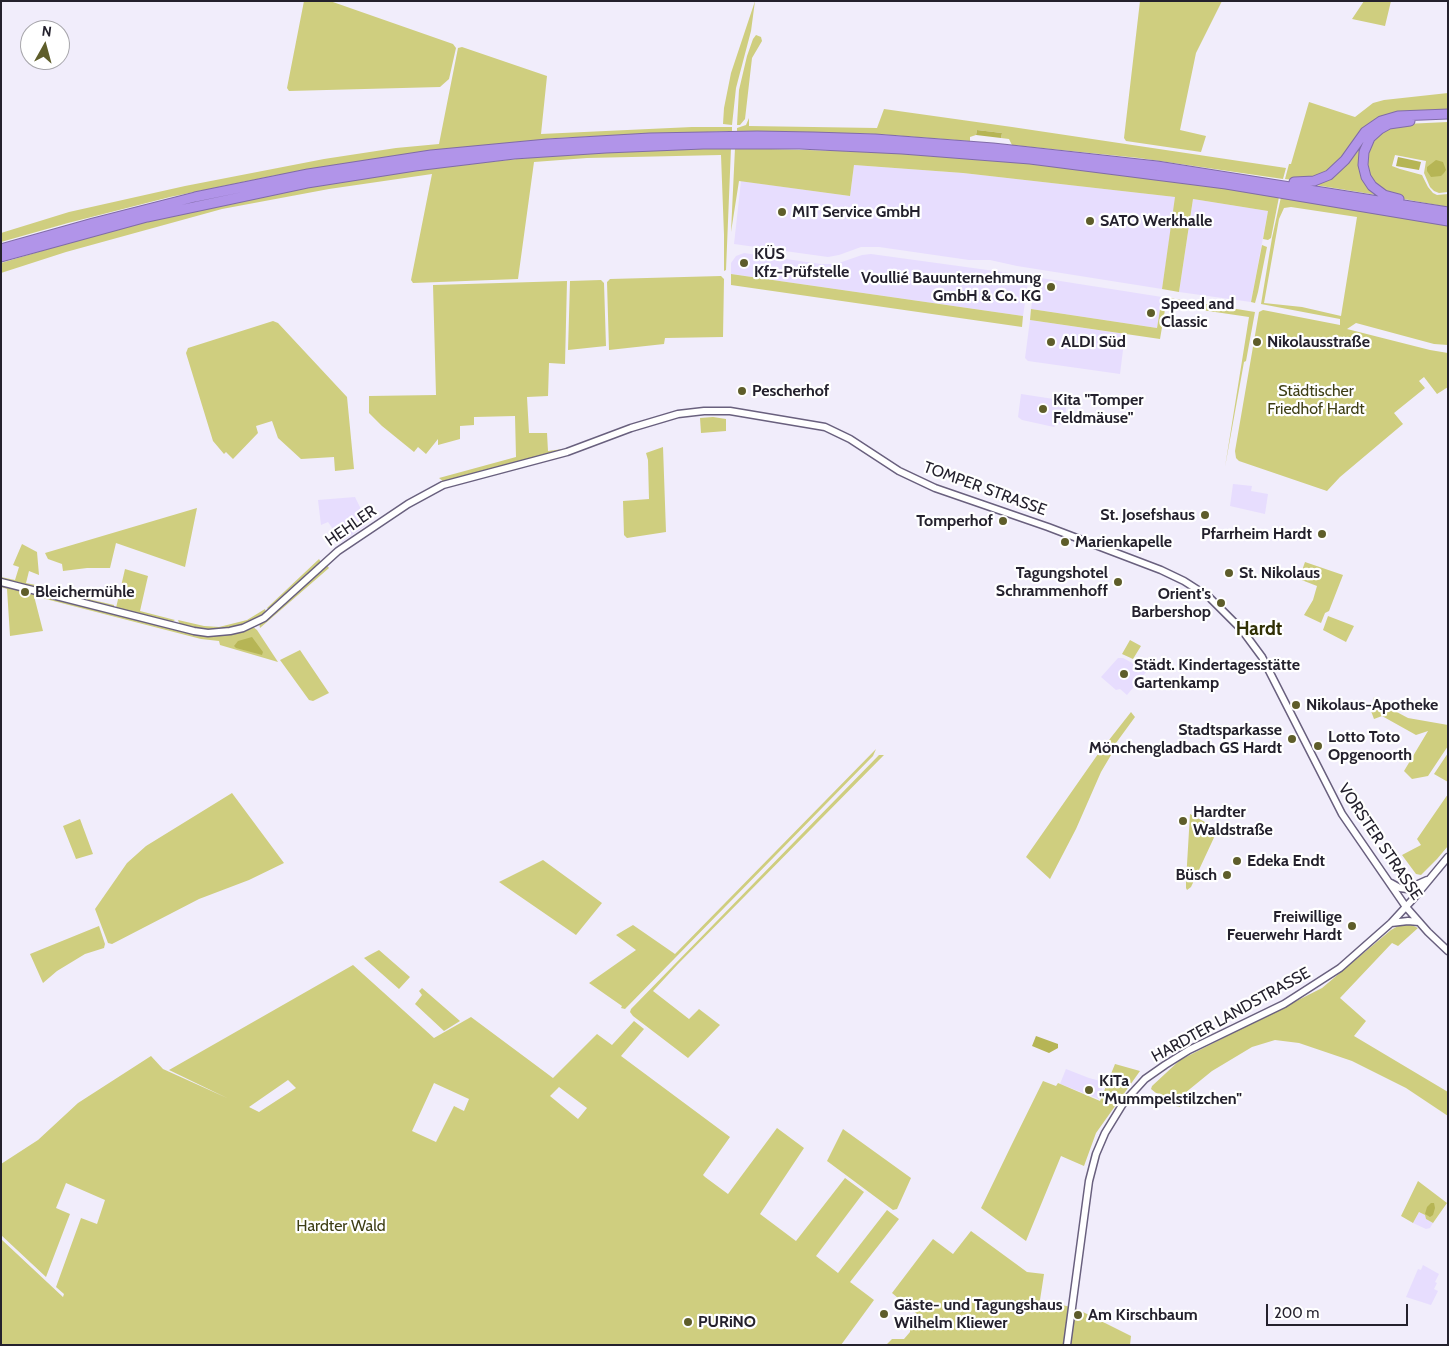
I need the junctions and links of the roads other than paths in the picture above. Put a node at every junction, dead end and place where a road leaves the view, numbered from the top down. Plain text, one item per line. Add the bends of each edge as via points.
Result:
1 (1448, 114) edge
2 (1448, 120) edge
3 (1157, 166) junction
4 (1448, 211) edge
5 (1448, 221) edge
6 (1, 248) edge
7 (19, 248) junction
8 (1, 258) edge
9 (730, 411) joint
10 (1, 582) edge
11 (1202, 592) joint
12 (1448, 857) edge
13 (1432, 877) junction
14 (1390, 883) junction
15 (1406, 906) junction
16 (1419, 922) junction
17 (1391, 923) junction
18 (1448, 952) edge
19 (1067, 1345) edge

1 - 3 highway via 1398,116 1381,121 1365,132 1334,170 1314,181 1293,182 1178,165
2 - 4 highway via 1400,122 1385,126 1370,138 1363,165 1372,186 1384,195
3 - 4 highway
3 - 7 highway via 993,148 813,137 668,137 547,144 431,155 308,174 194,197 93,223
5 - 7 highway via 1226,184 1038,160 902,148 703,144 514,154 355,175 196,206
6 - 7 highway
7 - 8 highway
9 - 10 main road, HEHLER via 665,417 567,452 443,485 408,504 338,551 264,618 230,631 194,631
9 - 11 main road, TOMPER STRASSE via 830,429 935,488 1071,535 1160,570
11 - 14 main road, VORSTER STRASSE via 1242,630 1262,657 1333,799
12 - 13 main road, HARDTER LANDSTRASSE
13 - 14 main road via 1408,889
13 - 15 main road, HARDTER LANDSTRASSE
14 - 15 main road, VORSTER STRASSE
15 - 16 main road, VORSTER STRASSE
15 - 17 main road, HARDTER LANDSTRASSE
16 - 17 main road
16 - 18 main road, VORSTER STRASSE
17 - 19 main road, HARDTER LANDSTRASSE via 1335,972 1284,1004 1173,1060 1145,1079 1124,1102 1096,1154

